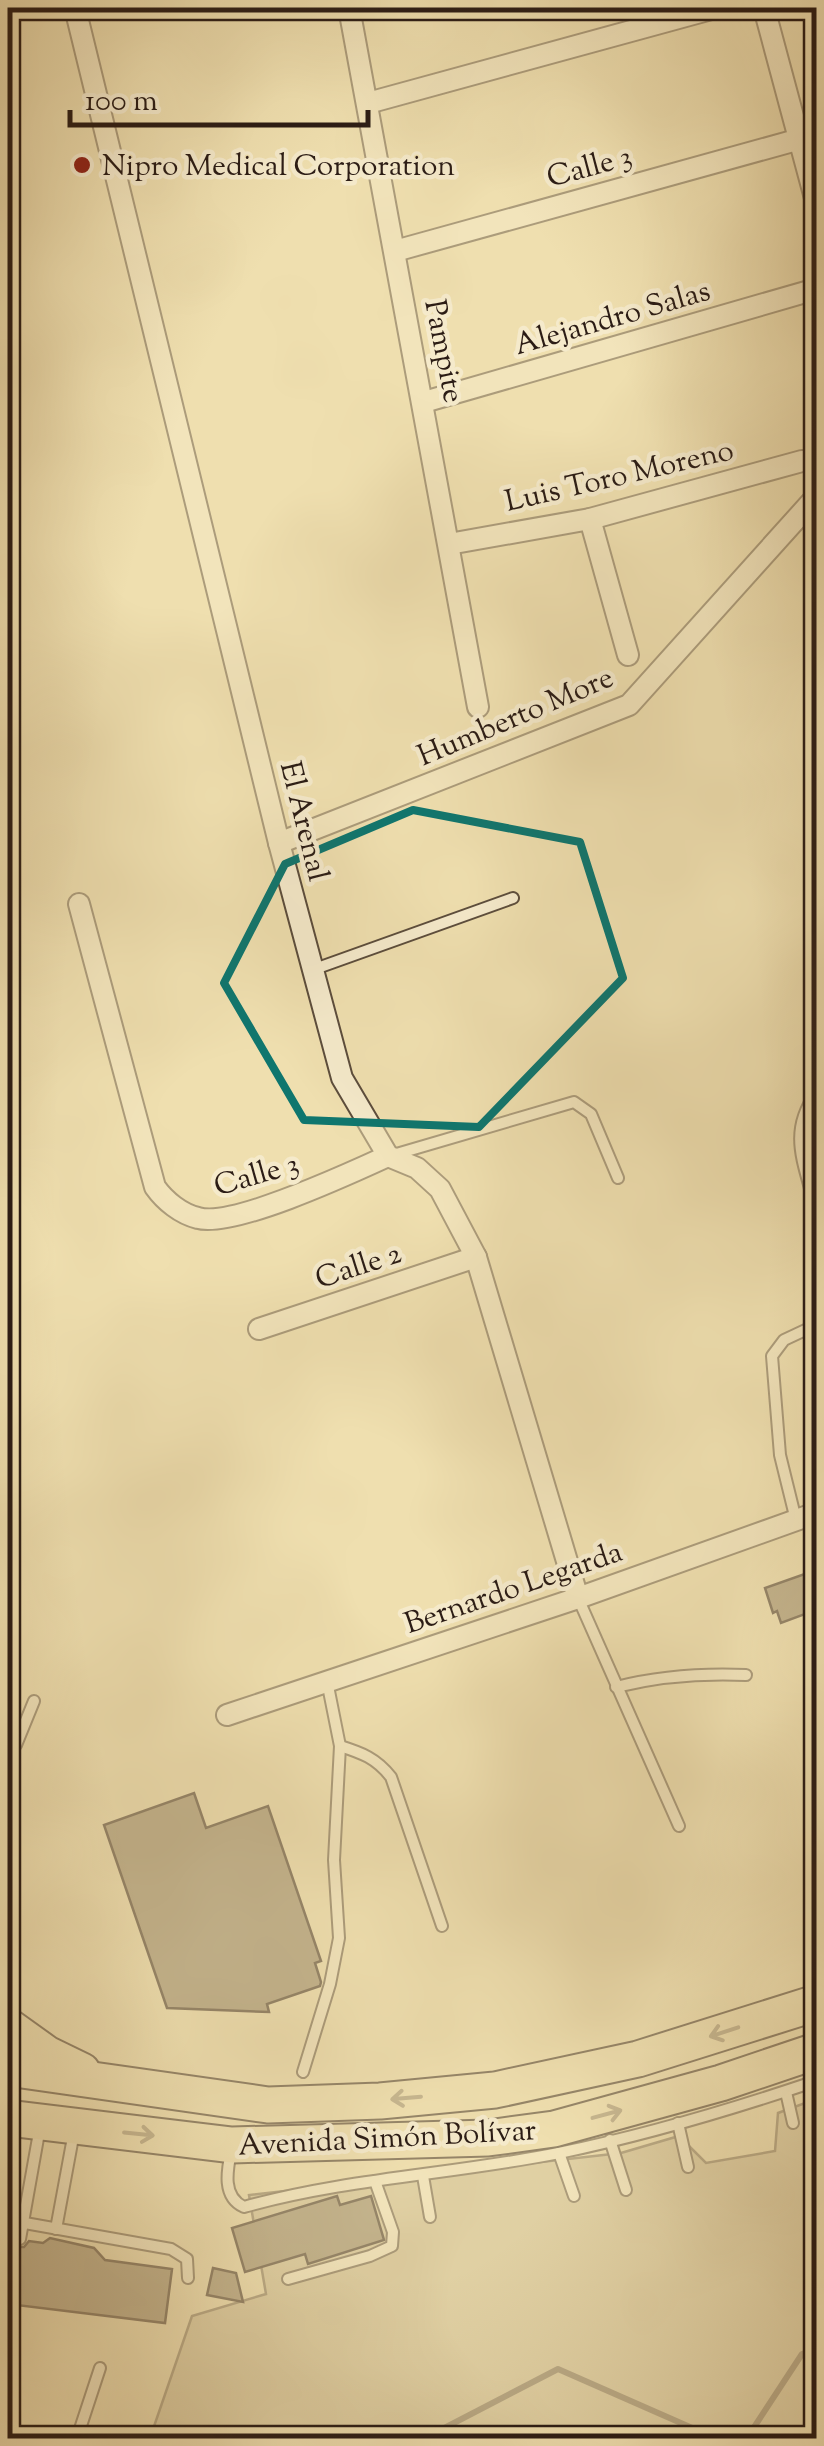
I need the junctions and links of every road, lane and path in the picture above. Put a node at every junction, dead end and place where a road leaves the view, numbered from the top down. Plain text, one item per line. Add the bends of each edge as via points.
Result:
1 (75, 8) edge
2 (350, 8) edge
3 (715, 8) edge
4 (764, 8) edge
5 (368, 103) junction
6 (800, 139) junction
7 (816, 202) edge
8 (395, 251) junction
9 (816, 289) edge
10 (424, 402) junction
11 (802, 461) dead end
12 (816, 497) edge
13 (590, 519) junction
14 (449, 544) junction
15 (628, 655) dead end
16 (478, 707) dead end
17 (278, 843) junction
18 (513, 898) dead end
19 (79, 904) dead end
20 (311, 971) junction
21 (816, 1093) edge
22 (388, 1156) junction
23 (618, 1178) dead end
24 (816, 1212) edge
25 (476, 1257) junction
26 (816, 1325) edge
27 (259, 1330) dead end
28 (806, 1517) edge
29 (578, 1598) junction
30 (746, 1675) dead end
31 (327, 1681) junction
32 (616, 1687) junction
33 (34, 1701) dead end
34 (227, 1715) dead end
35 (340, 1746) junction
36 (8, 1747) edge
37 (678, 1826) dead end
38 (442, 1926) dead end
39 (816, 2002) edge
40 (8, 2026) edge
41 (816, 2050) edge
42 (8, 2068) edge
43 (303, 2072) dead end
44 (816, 2081) edge
45 (110, 2084) junction
46 (786, 2092) junction
47 (41, 2122) edge
48 (793, 2123) dead end
49 (678, 2124) junction
50 (610, 2140) junction
51 (232, 2145) junction
52 (559, 2153) junction
53 (688, 2167) dead end
54 (423, 2176) junction
55 (375, 2181) junction
56 (626, 2190) dead end
57 (574, 2196) dead end
58 (430, 2218) dead end
59 (8, 2220) edge
60 (23, 2222) junction
61 (56, 2229) junction
62 (20, 2239) dead end
63 (188, 2278) dead end
64 (288, 2279) dead end
65 (100, 2368) dead end
66 (77, 2438) edge

1 - 17 street, El Arenal
2 - 5 street, Pampite
3 - 5 street
4 - 6 street
5 - 8 street, Pampite
6 - 7 street
6 - 8 street, Calle 3
8 - 10 street, Pampite
9 - 10 street, Alejandro Salas
10 - 14 street, Pampite
11 - 13 street, Luis Toro Moreno
12 - 17 street, Humberto More via 629,705
13 - 14 street, Luis Toro Moreno
13 - 15 street
14 - 16 street, Pampite
17 - 20 street, El Arenal
18 - 20 lane
19 - 22 street, Calle 3 via 155,1187 164,1200 214,1220 309,1193
20 - 22 street, El Arenal via 342,1078
21 - 24 lane via 798,1133
22 - 23 lane, Calle 3 via 574,1102 592,1114
22 - 25 street, El Arenal via 440,1189
25 - 27 street, Calle 2
25 - 29 street, El Arenal
26 - 28 lane via 784,1340 772,1356 780,1455
28 - 29 street, Bernardo Legarda
29 - 31 street, Bernardo Legarda
29 - 32 lane
30 - 32 lane via 699,1673
31 - 34 street, Bernardo Legarda
31 - 35 lane
32 - 37 lane
33 - 36 lane via 16,1745
35 - 38 lane via 366,1754 391,1777
35 - 43 lane via 334,1860 340,1938
39 -> 45 highway, Avenida Simón Bolívar via 638,2059 494,2090 268,2104
40 - 45 highway via 47,2054
51 -> 41 highway, Avenida Simón Bolívar via 488,2138 554,2129
42 - 45 highway, Avenida Simón Bolívar
44 - 46 lane
46 - 48 lane
46 - 49 lane
47 -> 51 highway, Avenida Simón Bolívar
47 - 60 lane
47 - 61 lane
49 - 50 lane
49 - 53 lane
50 - 52 lane
50 - 56 lane
51 - 55 lane via 229,2191 244,2207
52 - 54 lane
52 - 57 lane
54 - 55 lane
54 - 58 lane
55 - 64 lane via 392,2246
59 - 60 lane
60 - 61 lane
60 - 62 lane
61 - 63 lane via 170,2249 187,2258
65 - 66 lane

